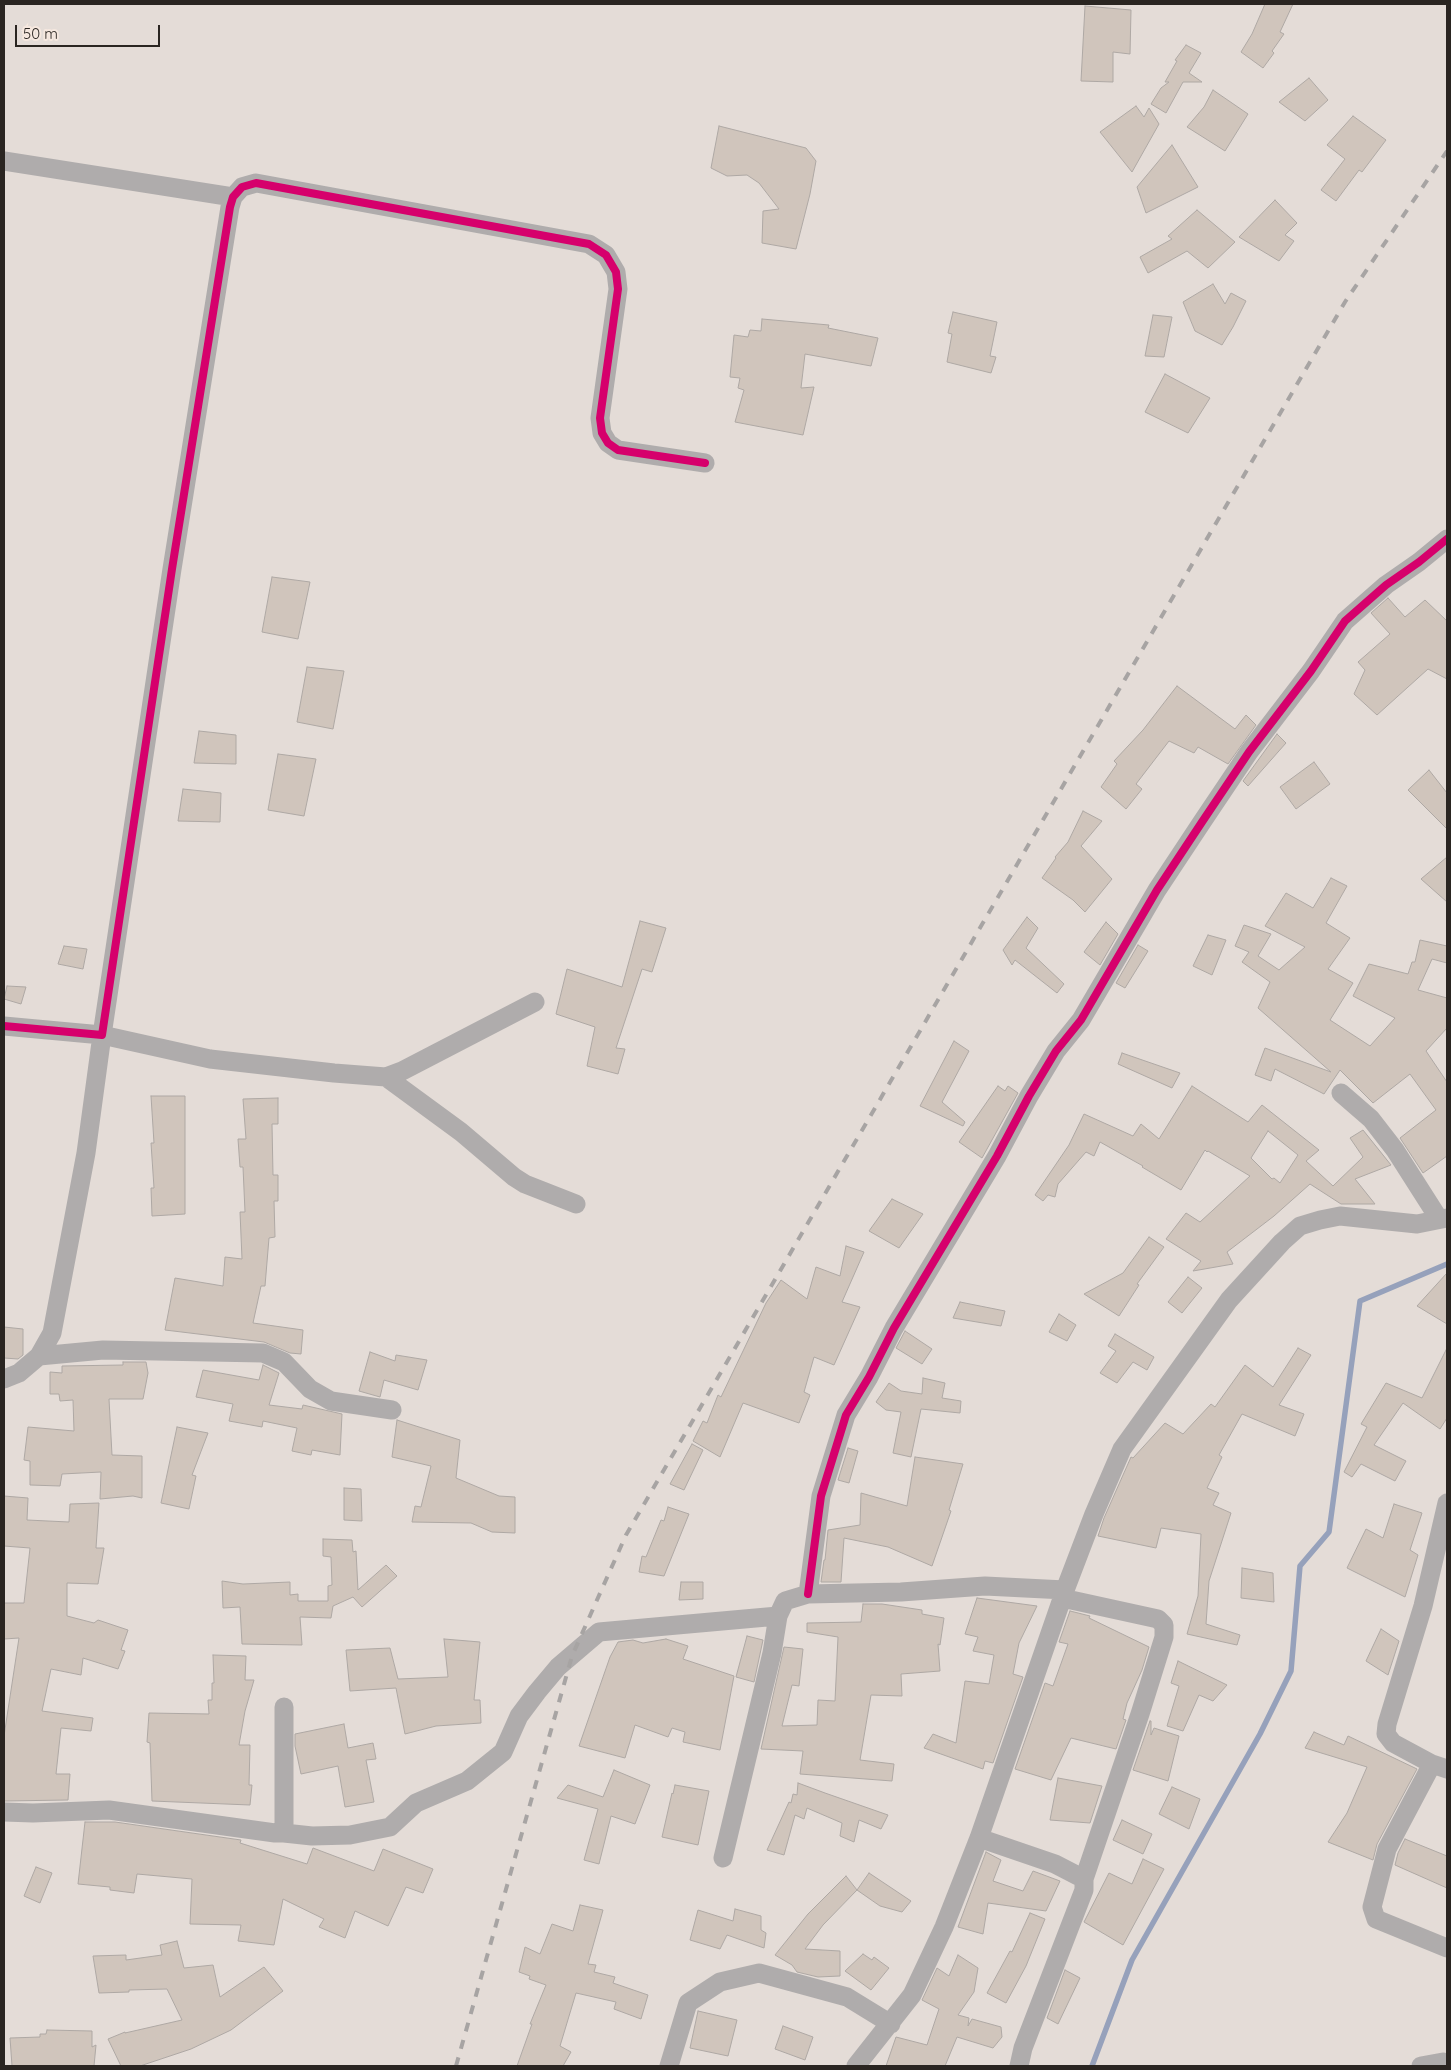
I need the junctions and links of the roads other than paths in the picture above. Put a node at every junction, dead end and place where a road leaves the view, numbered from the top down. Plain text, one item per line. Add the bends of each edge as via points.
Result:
1 (4, 161) edge
2 (233, 197) junction
3 (706, 463) dead end
4 (1447, 539) edge
5 (535, 1002) dead end
6 (4, 1026) edge
7 (102, 1035) junction
8 (386, 1077) junction
9 (1341, 1093) dead end
10 (576, 1204) dead end
11 (1443, 1219) edge
12 (39, 1356) junction
13 (4, 1379) edge
14 (392, 1410) dead end
15 (1447, 1503) edge
16 (808, 1594) junction
17 (1063, 1594) junction
18 (778, 1616) junction
19 (284, 1707) dead end
20 (1440, 1767) edge
21 (4, 1812) edge
22 (284, 1832) junction
23 (979, 1838) junction
24 (723, 1858) dead end
25 (1084, 1878) junction
26 (1447, 1948) edge
27 (891, 2024) junction
28 (1447, 2064) edge
29 (669, 2066) edge
30 (856, 2066) edge
31 (1019, 2066) edge
32 (1421, 2066) edge

1 - 2 street
2 - 3 street via 242,187 256,183 589,244 606,255 616,272 618,289 600,418 602,432 608,443 618,450
2 - 7 street via 173,559
4 - 16 street via 1345,621 1249,752 1157,890 1081,1020 1056,1051 846,1415 822,1496
5 - 8 street via 402,1072
6 - 7 street
7 - 8 street via 210,1059
7 - 12 street via 86,1153 54,1324
8 - 10 street via 461,1132 520,1181
9 - 11 street via 1371,1119
11 - 17 street via 1417,1224 1333,1218 1300,1226 1282,1242 1229,1300 1122,1450
12 - 13 street via 19,1373
12 - 14 street via 103,1350 263,1353 284,1362 310,1389 331,1401
15 - 20 street via 1423,1606 1386,1734 1393,1743
16 - 17 street via 984,1586
16 - 18 street via 784,1601
17 - 23 street
17 - 25 street via 1158,1619 1164,1625 1164,1637 1140,1714
18 - 22 street via 599,1632 558,1667 537,1692 519,1716 503,1752 467,1781 416,1803 390,1827 350,1835 312,1836
18 - 24 street
19 - 22 street
20 - 26 street via 1387,1849 1372,1907 1376,1918
21 - 22 street via 109,1810
23 - 25 street via 1055,1864
23 - 27 street via 912,1995
25 - 31 street via 1084,1890
27 - 29 street via 847,1997 759,1973 720,1982 688,2003
27 - 30 street
28 - 32 street

